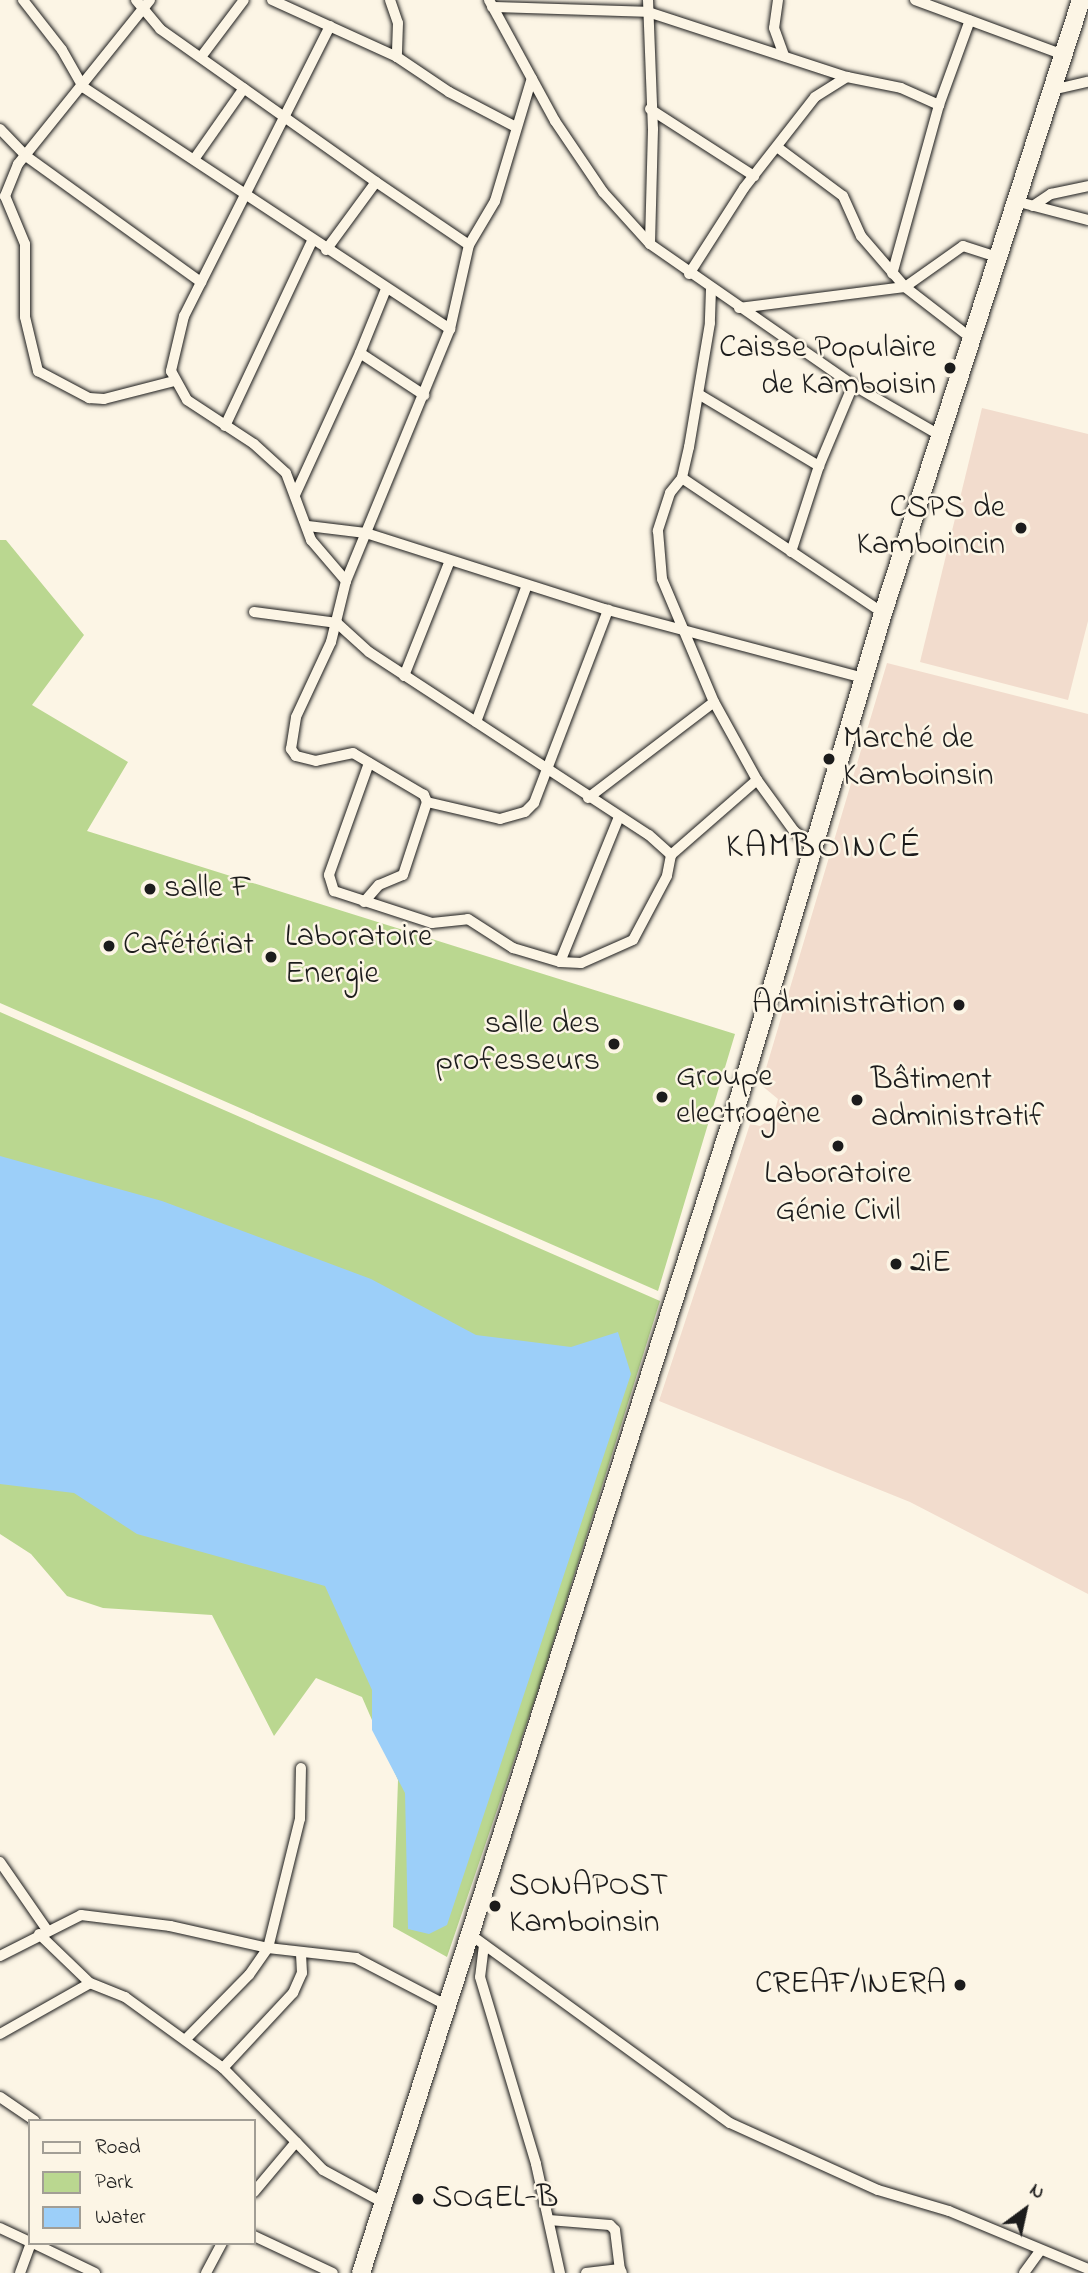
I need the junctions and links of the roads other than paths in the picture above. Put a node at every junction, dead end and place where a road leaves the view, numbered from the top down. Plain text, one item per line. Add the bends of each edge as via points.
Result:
1 (23, 0) edge
2 (244, 0) edge
3 (272, 0) edge
4 (390, 0) edge
5 (648, 0) edge
6 (778, 0) edge
7 (915, 0) edge
8 (1081, 0) edge
9 (143, 3) edge
10 (491, 4) edge
11 (648, 12) junction
12 (970, 20) junction
13 (330, 26) junction
14 (1064, 55) junction
15 (784, 56) junction
16 (201, 57) junction
17 (397, 57) junction
18 (847, 77) junction
19 (531, 78) junction
20 (1088, 82) edge
21 (83, 87) junction
22 (244, 88) junction
23 (1052, 90) junction
24 (939, 105) junction
25 (650, 109) junction
26 (286, 119) junction
27 (516, 127) junction
28 (0, 129) edge
29 (777, 146) junction
30 (26, 156) junction
31 (195, 158) junction
32 (754, 176) junction
33 (376, 182) junction
34 (1088, 186) edge
35 (244, 196) junction
36 (1015, 201) junction
37 (1034, 206) junction
38 (1088, 220) edge
39 (312, 241) junction
40 (650, 244) junction
41 (469, 245) junction
42 (326, 250) junction
43 (996, 257) junction
44 (689, 274) junction
45 (892, 274) junction
46 (201, 282) junction
47 (905, 287) junction
48 (386, 289) junction
49 (711, 289) junction
50 (739, 308) junction
51 (450, 329) junction
52 (971, 338) junction
53 (360, 353) junction
54 (174, 381) junction
55 (853, 385) junction
56 (424, 394) junction
57 (700, 395) junction
58 (225, 426) junction
59 (941, 436) junction
60 (818, 466) junction
61 (682, 478) junction
62 (295, 495) junction
63 (308, 526) junction
64 (366, 533) junction
65 (791, 552) junction
66 (449, 563) junction
67 (346, 581) junction
68 (527, 585) junction
69 (608, 610) junction
70 (254, 612) dead end
71 (883, 613) junction
72 (337, 623) junction
73 (682, 631) junction
74 (404, 676) junction
75 (863, 678) junction
76 (714, 702) junction
77 (477, 722) junction
78 (369, 764) junction
79 (544, 769) junction
80 (757, 780) junction
81 (588, 798) junction
82 (428, 802) junction
83 (618, 817) junction
84 (814, 847) junction
85 (671, 855) junction
86 (364, 902) junction
87 (560, 962) junction
88 (301, 1768) dead end
89 (0, 1862) edge
90 (43, 1932) junction
91 (477, 1940) junction
92 (268, 1948) junction
93 (301, 1952) junction
94 (0, 1956) edge
95 (90, 1983) junction
96 (448, 2006) junction
97 (0, 2034) edge
98 (186, 2039) junction
99 (223, 2068) junction
100 (0, 2098) edge
101 (32, 2119) edge
102 (296, 2143) junction
103 (256, 2190) edge
104 (384, 2203) junction
105 (549, 2220) junction
106 (0, 2228) edge
107 (256, 2237) edge
108 (28, 2242) edge
109 (30, 2245) edge
110 (35, 2245) edge
111 (221, 2245) edge
112 (1040, 2251) junction
113 (1088, 2269) edge
114 (621, 2271) edge
115 (20, 2273) edge
116 (95, 2273) edge
117 (206, 2273) edge
118 (333, 2273) edge
119 (361, 2273) edge
120 (560, 2273) edge
121 (586, 2273) edge
122 (1024, 2273) edge

1 - 21 street via 62,50
2 - 16 street
3 - 13 street
4 - 17 street via 398,23
5 - 11 street
6 - 15 street via 773,22
7 - 12 street
8 - 14 main road
9 - 16 street via 160,29
9 - 21 street
10 - 11 street
10 - 19 street
11 - 15 street
11 - 25 street
12 - 14 street
12 - 24 street
13 - 17 street
13 - 26 street
14 - 23 main road
15 - 18 street
16 - 22 street
17 - 27 street via 449,92
18 - 24 street via 873,79
18 - 29 street via 815,97
19 - 27 street
19 - 40 street via 603,192
20 - 23 street
21 - 30 street
21 - 31 street
22 - 26 street
22 - 31 street
23 - 36 main road
24 - 45 street
25 - 32 street
25 - 40 street
26 - 33 street
26 - 35 street
27 - 41 street via 495,201
28 - 30 street
29 - 32 street
29 - 45 street via 843,196 860,236
30 - 46 street
30 - 54 street via 10,177 5,196 25,244 25,317 38,371 89,398 104,399
31 - 35 street
32 - 44 street
33 - 41 street
33 - 42 street
34 - 37 street via 1051,194
35 - 39 street
35 - 46 street
36 - 37 street
36 - 43 main road
37 - 38 street
39 - 42 street
39 - 58 street
40 - 44 street
41 - 51 street
42 - 48 street
43 - 47 street via 963,246
43 - 52 main road
44 - 49 street
45 - 47 street
46 - 54 street via 176,336
47 - 50 street
47 - 52 street
48 - 51 street
48 - 53 street
49 - 50 street
49 - 57 street
50 - 55 street
51 - 56 street
52 - 59 main road
53 - 56 street
53 - 62 street
54 - 58 street via 187,400
55 - 59 street
55 - 60 street
56 - 64 street
57 - 60 street
57 - 61 street
58 - 62 street via 271,458 286,473
59 - 71 main road
60 - 65 street
61 - 65 street
61 - 73 street via 670,493 658,531 662,579
62 - 63 street
63 - 64 street
63 - 67 street via 316,547 342,571
64 - 66 street
64 - 67 street
65 - 71 street
66 - 68 street
66 - 74 street
67 - 72 street
68 - 69 street
68 - 77 street
69 - 73 street
69 - 79 street
70 - 72 street
71 - 75 main road
72 - 74 street
72 - 78 street via 299,704 291,749 304,759 349,752
73 - 75 street
73 - 76 street
74 - 77 street
75 - 84 main road
76 - 80 street
76 - 81 street
77 - 79 street
78 - 82 street via 424,795
78 - 86 street via 329,875 334,891
79 - 81 street
79 - 82 street via 534,803 515,816 487,818
80 - 84 street via 794,831
80 - 85 street
81 - 83 street
82 - 86 street via 404,875 379,885
83 - 85 street
83 - 87 street
84 - 91 main road
85 - 87 street via 667,876 633,940 581,963
86 - 87 street via 432,923 468,919 513,948
88 - 92 street via 300,1819
89 - 90 street
90 - 92 street via 82,1914 170,1926
90 - 94 street
90 - 95 street
91 - 96 main road
91 - 105 street via 480,1978
91 - 112 street via 730,2123 878,2190 949,2211
92 - 93 street
92 - 98 street via 249,1975
93 - 96 street via 356,1958
93 - 99 street via 302,1973 293,1993
95 - 97 street
95 - 98 street via 125,1997
96 - 104 main road
98 - 99 street
99 - 102 street
100 - 101 street
102 - 103 street
102 - 104 street via 323,2170
104 - 119 main road
105 - 114 street via 610,2225 615,2230
105 - 120 street
106 - 108 street
107 - 118 street
109 - 115 street
110 - 116 street
111 - 117 street
112 - 113 street
112 - 122 street
114 - 121 street

